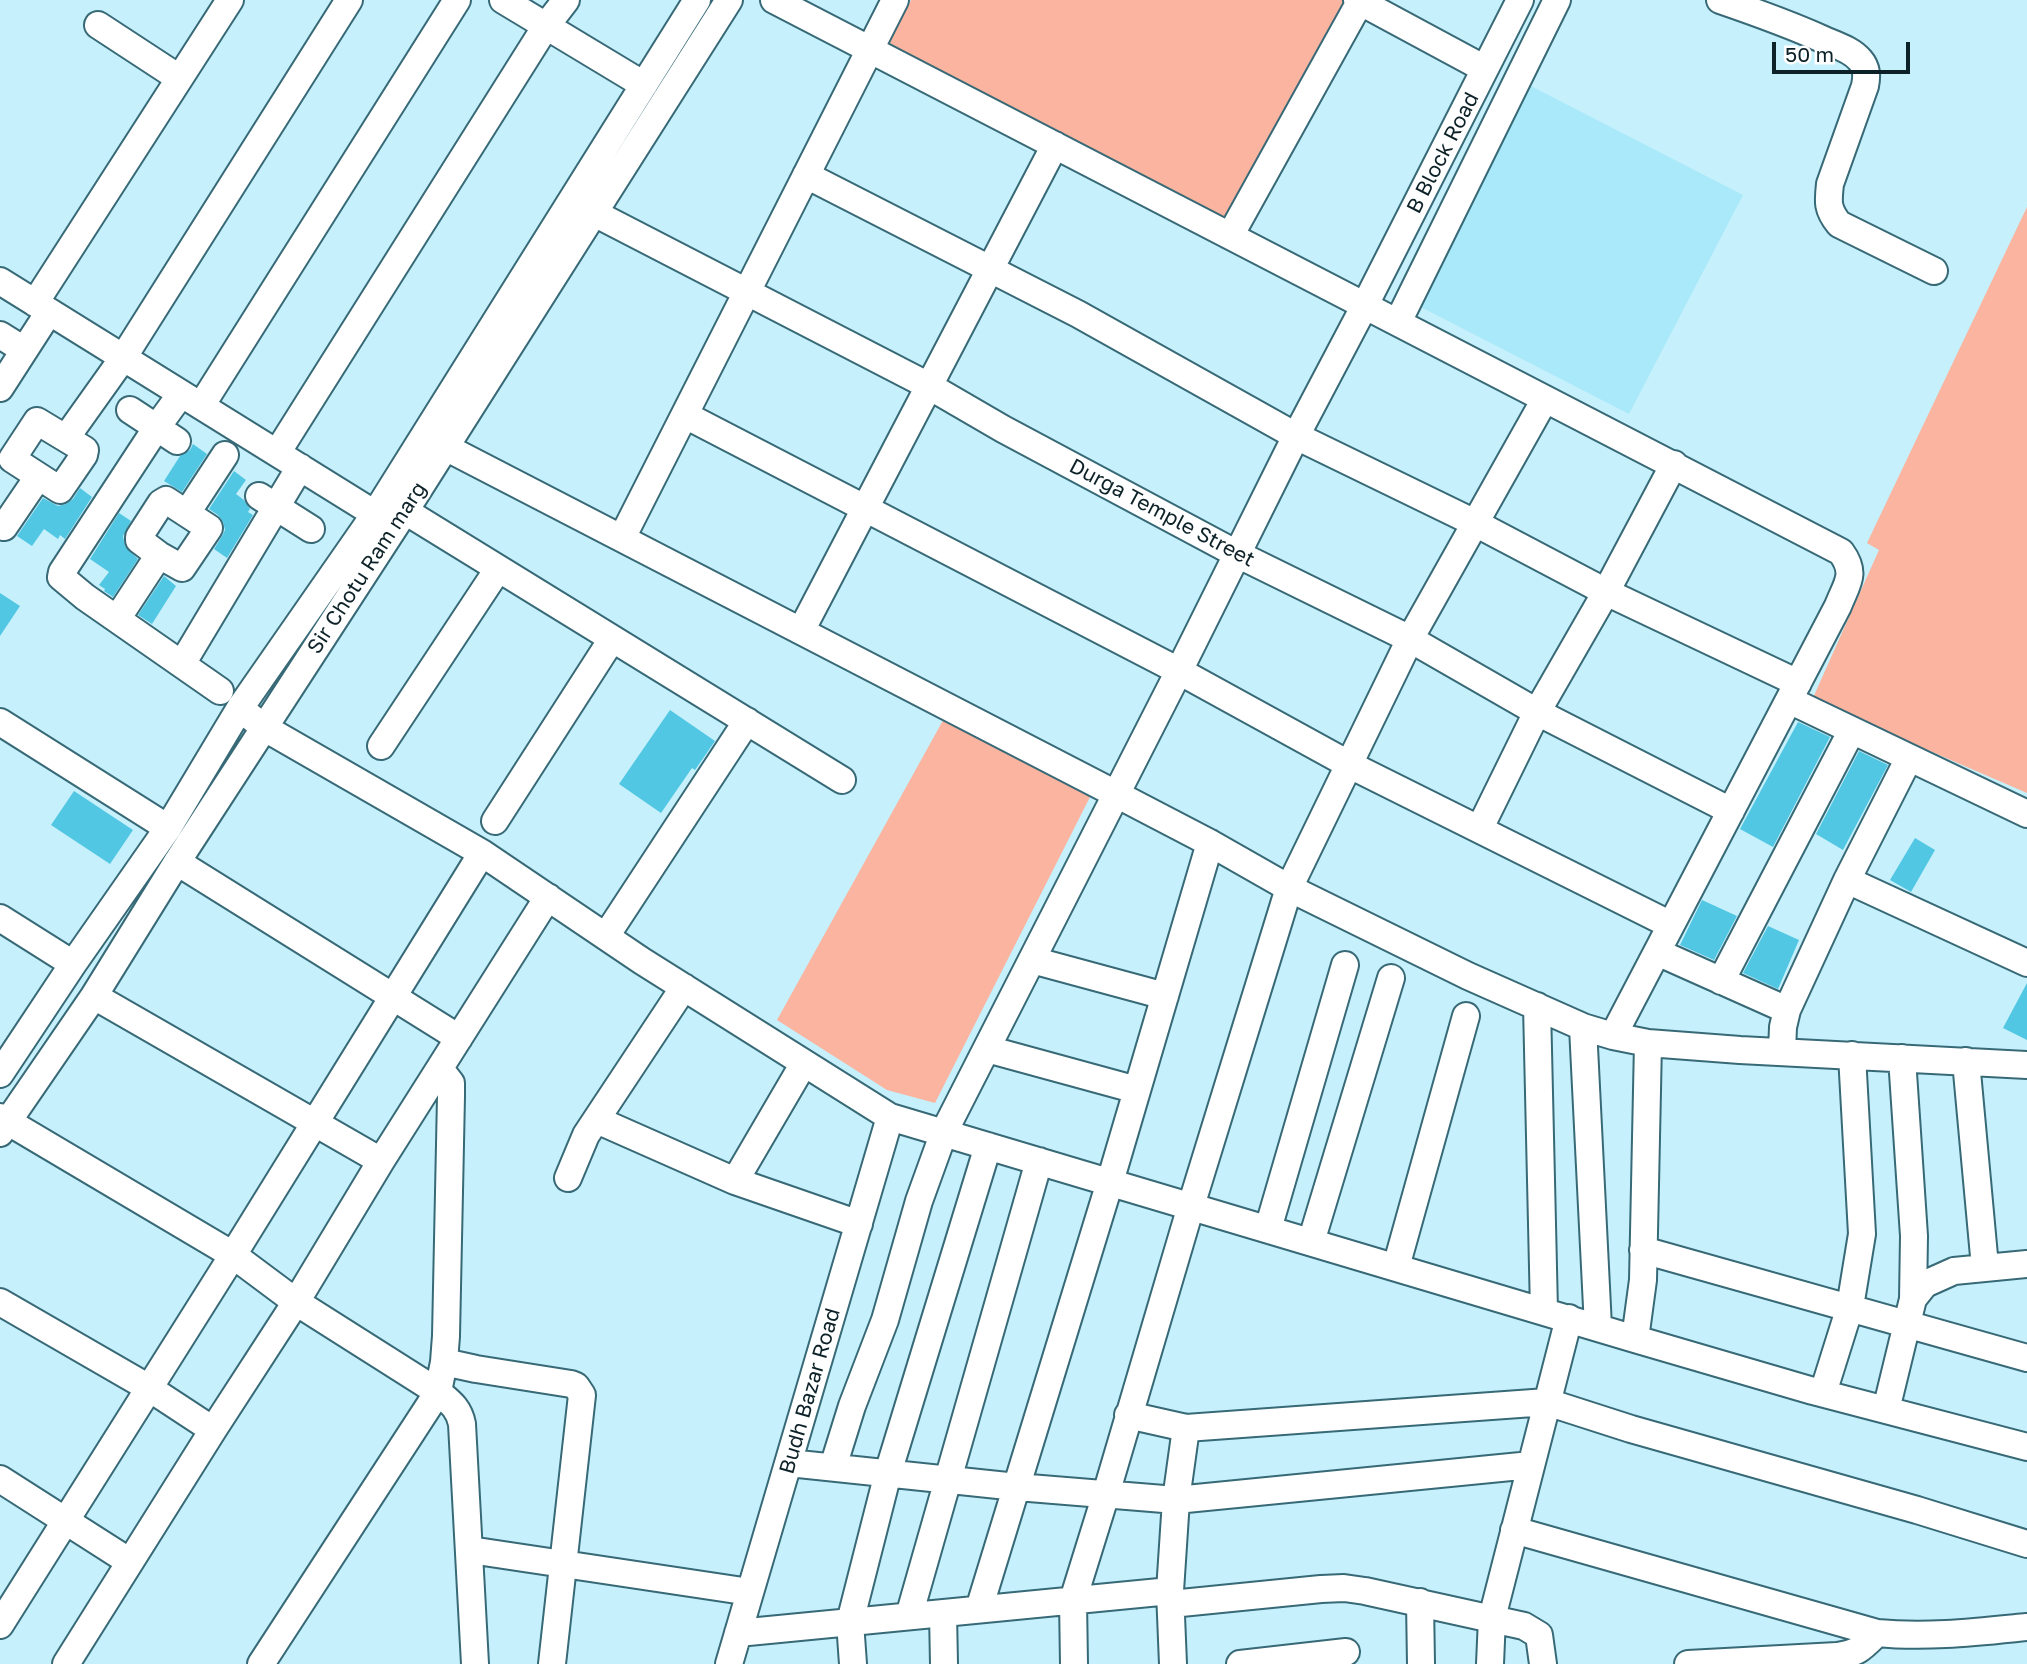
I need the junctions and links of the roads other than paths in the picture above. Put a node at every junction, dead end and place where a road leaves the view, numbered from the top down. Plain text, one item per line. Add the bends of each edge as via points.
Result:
1 (230, 0) edge
2 (349, 0) edge
3 (457, 0) edge
4 (503, 0) edge
5 (566, 0) edge
6 (697, 0) edge
7 (729, 0) edge
8 (774, 0) edge
9 (895, 0) edge
10 (1520, 0) edge
11 (1557, 0) edge
12 (1720, 0) edge
13 (1359, 1) edge
14 (98, 24) dead end
15 (546, 26) junction
16 (870, 50) junction
17 (1485, 69) junction
18 (179, 78) junction
19 (644, 85) junction
20 (1055, 145) junction
21 (806, 175) junction
22 (594, 213) junction
23 (1230, 236) junction
24 (990, 269) junction
25 (1934, 271) dead end
26 (0, 281) edge
27 (747, 292) junction
28 (1365, 305) junction
29 (42, 307) junction
30 (1398, 322) junction
31 (0, 334) edge
32 (24, 350) junction
33 (122, 358) junction
34 (929, 386) junction
35 (0, 388) edge
36 (110, 391) junction
37 (1545, 399) junction
38 (191, 400) junction
39 (685, 415) junction
40 (167, 434) junction
41 (1296, 436) junction
42 (66, 438) junction
43 (445, 447) junction
44 (277, 453) junction
45 (225, 456) dead end
46 (1674, 464) junction
47 (300, 467) junction
48 (38, 477) junction
49 (267, 502) junction
50 (865, 509) junction
51 (405, 511) junction
52 (187, 513) junction
53 (375, 514) junction
54 (1475, 523) junction
55 (4, 527) dead end
56 (311, 528) dead end
57 (622, 538) junction
58 (1237, 554) junction
59 (159, 555) junction
60 (498, 569) junction
61 (1606, 592) junction
62 (117, 619) junction
63 (801, 631) junction
64 (612, 639) junction
65 (1410, 639) junction
66 (182, 664) junction
67 (1179, 671) junction
68 (220, 691) dead end
69 (1793, 691) junction
70 (240, 708) junction
71 (1537, 712) junction
72 (747, 721) junction
73 (0, 722) edge
74 (263, 727) junction
75 (1852, 730) junction
76 (381, 746) dead end
77 (1909, 758) junction
78 (1350, 765) junction
79 (842, 780) dead end
80 (1116, 794) junction
81 (1731, 811) junction
82 (2027, 814) edge
83 (495, 821) dead end
84 (168, 828) junction
85 (1480, 828) junction
86 (1210, 844) junction
87 (482, 853) junction
88 (177, 862) junction
89 (1847, 880) junction
90 (1289, 888) junction
91 (548, 897) junction
92 (0, 918) edge
93 (1671, 925) junction
94 (606, 936) junction
95 (1657, 953) junction
96 (1032, 960) junction
97 (2027, 963) edge
98 (73, 964) junction
99 (1345, 965) dead end
100 (1391, 978) dead end
101 (1721, 981) junction
102 (684, 987) junction
103 (394, 995) junction
104 (94, 996) junction
105 (1165, 996) junction
106 (1537, 1006) junction
107 (1787, 1010) junction
108 (1466, 1016) dead end
109 (1583, 1027) junction
110 (1613, 1036) junction
111 (459, 1038) junction
112 (1648, 1043) junction
113 (987, 1049) junction
114 (1782, 1052) junction
115 (1852, 1055) junction
116 (1902, 1058) junction
117 (1966, 1061) junction
118 (804, 1063) junction
119 (2027, 1065) edge
120 (440, 1069) junction
121 (0, 1074) edge
122 (1137, 1090) junction
123 (890, 1117) junction
124 (597, 1120) junction
125 (2, 1124) edge
126 (314, 1124) junction
127 (944, 1132) junction
128 (989, 1146) junction
129 (382, 1161) junction
130 (1039, 1161) junction
131 (568, 1178) dead end
132 (735, 1181) junction
133 (1110, 1182) junction
134 (1191, 1206) junction
135 (859, 1224) junction
136 (1268, 1229) junction
137 (1311, 1242) junction
138 (1643, 1250) junction
139 (233, 1255) junction
140 (2027, 1264) edge
141 (1396, 1267) junction
142 (1985, 1268) junction
143 (0, 1301) edge
144 (296, 1302) junction
145 (1850, 1307) junction
146 (1909, 1311) junction
147 (1556, 1315) junction
148 (1598, 1327) junction
149 (1635, 1339) junction
150 (2027, 1358) edge
151 (444, 1362) junction
152 (149, 1388) junction
153 (438, 1392) junction
154 (1824, 1393) junction
155 (1547, 1402) junction
156 (1886, 1410) junction
157 (1128, 1415) junction
158 (1186, 1428) junction
159 (213, 1430) junction
160 (2027, 1447) edge
161 (789, 1463) junction
162 (1531, 1465) junction
163 (833, 1467) junction
164 (888, 1473) junction
165 (0, 1479) edge
166 (949, 1479) junction
167 (1017, 1487) junction
168 (1106, 1494) junction
169 (1176, 1500) junction
170 (66, 1520) junction
171 (1514, 1530) junction
172 (2027, 1544) edge
173 (470, 1550) junction
174 (130, 1562) junction
175 (564, 1563) junction
176 (750, 1592) junction
177 (1170, 1597) junction
178 (1073, 1600) junction
179 (1420, 1602) junction
180 (979, 1609) junction
181 (943, 1613) junction
182 (909, 1616) junction
183 (1492, 1618) junction
184 (850, 1622) junction
185 (0, 1625) edge
186 (2027, 1627) edge
187 (738, 1633) junction
188 (1877, 1633) junction
189 (1346, 1652) dead end
190 (66, 1664) edge
191 (261, 1664) edge
192 (475, 1664) edge
193 (552, 1664) edge
194 (729, 1664) edge
195 (853, 1664) edge
196 (944, 1664) edge
197 (1074, 1664) edge
198 (1173, 1664) edge
199 (1240, 1664) edge
200 (1421, 1664) edge
201 (1490, 1664) edge
202 (1543, 1664) edge
203 (1688, 1664) edge

1 - 18 street
2 - 33 street
3 - 38 street
4 - 15 street
5 - 15 street
6 - 19 street, Sir Chotu Ram marg
7 - 22 street, Sir Chotu Ram marg
8 - 16 street
9 - 16 street
10 - 17 street, B Block Road
11 - 30 street
12 - 25 street via 1786,23 1859,58 1867,75 1865,86 1830,184 1830,213 1847,229
13 - 17 street
13 - 23 street
14 - 18 street
15 - 19 street
15 - 44 street
16 - 20 street
16 - 21 street
17 - 28 street, B Block Road
18 - 29 street
19 - 53 street, Sir Chotu Ram marg
20 - 23 street
20 - 24 street
21 - 24 street
21 - 27 street
22 - 27 street, Durga Temple Street
22 - 43 street, Sir Chotu Ram marg
23 - 28 street
24 - 34 street
24 - 41 street
26 - 29 street
27 - 34 street, Durga Temple Street
27 - 39 street
28 - 30 street
28 - 41 street, B Block Road
29 - 32 street
29 - 33 street
30 - 37 street
31 - 32 street
32 - 35 street
33 - 36 street
33 - 38 street
34 - 50 street
34 - 58 street, Durga Temple Street
36 - 40 street
36 - 42 street
37 - 46 street
37 - 54 street
38 - 40 street
38 - 44 street
39 - 50 street
39 - 57 street
40 - 62 street via 61,574 62,580
41 - 54 street
41 - 58 street, B Block Road
42 - 48 street via 85,452 62,488
42 - 48 street via 35,422 12,459
43 - 51 street, Sir Chotu Ram marg
43 - 57 street
44 - 47 street
45 - 52 street
46 - 61 street
46 - 69 street via 1841,552 1848,562 1851,572 1838,606
47 - 49 street
47 - 53 street
48 - 55 street
49 - 56 street
49 - 66 street
50 - 63 street
50 - 67 street
51 - 60 street
51 - 74 street, Sir Chotu Ram marg
52 - 59 street via 166,500 139,537
52 - 59 street via 209,527 184,567
53 - 70 street, Sir Chotu Ram marg
54 - 61 street
54 - 65 street
57 - 63 street
58 - 65 street, Durga Temple Street
58 - 67 street, B Block Road
59 - 62 street
60 - 64 street
60 - 76 street
61 - 69 street
61 - 71 street
62 - 66 street
63 - 80 street
64 - 72 street
64 - 83 street
65 - 71 street, Durga Temple Street
65 - 78 street
66 - 68 street
67 - 78 street
67 - 80 street, B Block Road
69 - 75 street
69 - 81 street
70 - 74 street
70 - 84 street, Sir Chotu Ram marg
71 - 81 street, Durga Temple Street
71 - 85 street
72 - 79 street
72 - 94 street
73 - 84 street
74 - 87 street
74 - 88 street, Sir Chotu Ram marg
75 - 77 street
75 - 101 street
77 - 82 street
77 - 89 street
78 - 85 street
78 - 90 street
80 - 86 street
80 - 96 street, B Block Road
81 - 93 street
84 - 98 street, Sir Chotu Ram marg
85 - 93 street
86 - 90 street
86 - 105 street
87 - 91 street
87 - 103 street
88 - 103 street
88 - 104 street, Sir Chotu Ram marg
89 - 97 street
89 - 107 street
90 - 106 street
90 - 134 street
91 - 94 street
91 - 111 street
92 - 98 street
93 - 95 street
94 - 102 street
95 - 101 street
95 - 110 street
96 - 105 street
96 - 113 street, B Block Road
98 - 121 street, Sir Chotu Ram marg
99 - 136 street
100 - 137 street
101 - 107 street
102 - 118 street
102 - 124 street
103 - 111 street
103 - 126 street
104 - 125 street, Sir Chotu Ram marg
104 - 126 street
105 - 122 street
106 - 109 street
106 - 147 street
107 - 114 street
108 - 141 street
109 - 110 street
109 - 148 street
110 - 112 street
111 - 120 street
112 - 114 street
112 - 138 street
113 - 122 street
113 - 127 street, B Block Road
114 - 115 street
115 - 116 street
115 - 145 street via 1862,1234
116 - 117 street
116 - 146 street via 1914,1236
117 - 119 street
117 - 142 street
118 - 123 street
118 - 132 street
120 - 129 street
120 - 151 street via 451,1083
122 - 133 street
123 - 127 street
123 - 135 street, Budh Bazar Road
124 - 131 street
124 - 132 street
125 - 139 street
126 - 129 street
126 - 139 street
127 - 128 street
127 - 163 street, B Block Road
128 - 130 street
128 - 164 street
129 - 144 street
130 - 133 street
130 - 166 street
132 - 135 street
133 - 134 street
133 - 167 street
134 - 136 street
134 - 157 street
135 - 161 street, Budh Bazar Road
136 - 137 street
137 - 141 street
138 - 145 street
138 - 149 street
139 - 144 street
139 - 152 street
140 - 142 street
141 - 147 street
142 - 146 street via 1954,1271 1925,1284
143 - 152 street
144 - 153 street
144 - 159 street
145 - 146 street
145 - 154 street
146 - 150 street
146 - 156 street
147 - 148 street
147 - 155 street
148 - 149 street
149 - 154 street
151 - 153 street
151 - 175 street via 571,1384 580,1390 583,1401
152 - 159 street
152 - 170 street
153 - 173 street via 454,1405 462,1423
153 - 191 street
154 - 156 street
155 - 158 street
155 - 162 street
155 - 172 street
156 - 160 street
157 - 158 street
157 - 168 street
158 - 169 street
159 - 174 street
161 - 163 street
161 - 176 street, Budh Bazar Road
162 - 169 street
162 - 171 street
163 - 164 street
164 - 166 street
164 - 184 street
165 - 170 street
166 - 167 street
166 - 182 street
167 - 168 street
167 - 180 street
168 - 169 street
168 - 178 street
169 - 177 street
170 - 174 street
170 - 185 street
171 - 183 street
171 - 188 street
173 - 175 street
173 - 192 street
174 - 190 street
175 - 176 street
175 - 193 street
176 - 187 street, Budh Bazar Road
177 - 178 street
177 - 179 street via 1345,1588
177 - 198 street
178 - 180 street
178 - 197 street
179 - 183 street
179 - 200 street
180 - 181 street
181 - 182 street
181 - 196 street
182 - 184 street
183 - 201 street
183 - 202 street via 1539,1635
184 - 187 street
184 - 195 street
186 - 188 street
187 - 194 street, Budh Bazar Road
188 - 203 street via 1863,1648 1837,1656
189 - 199 street

